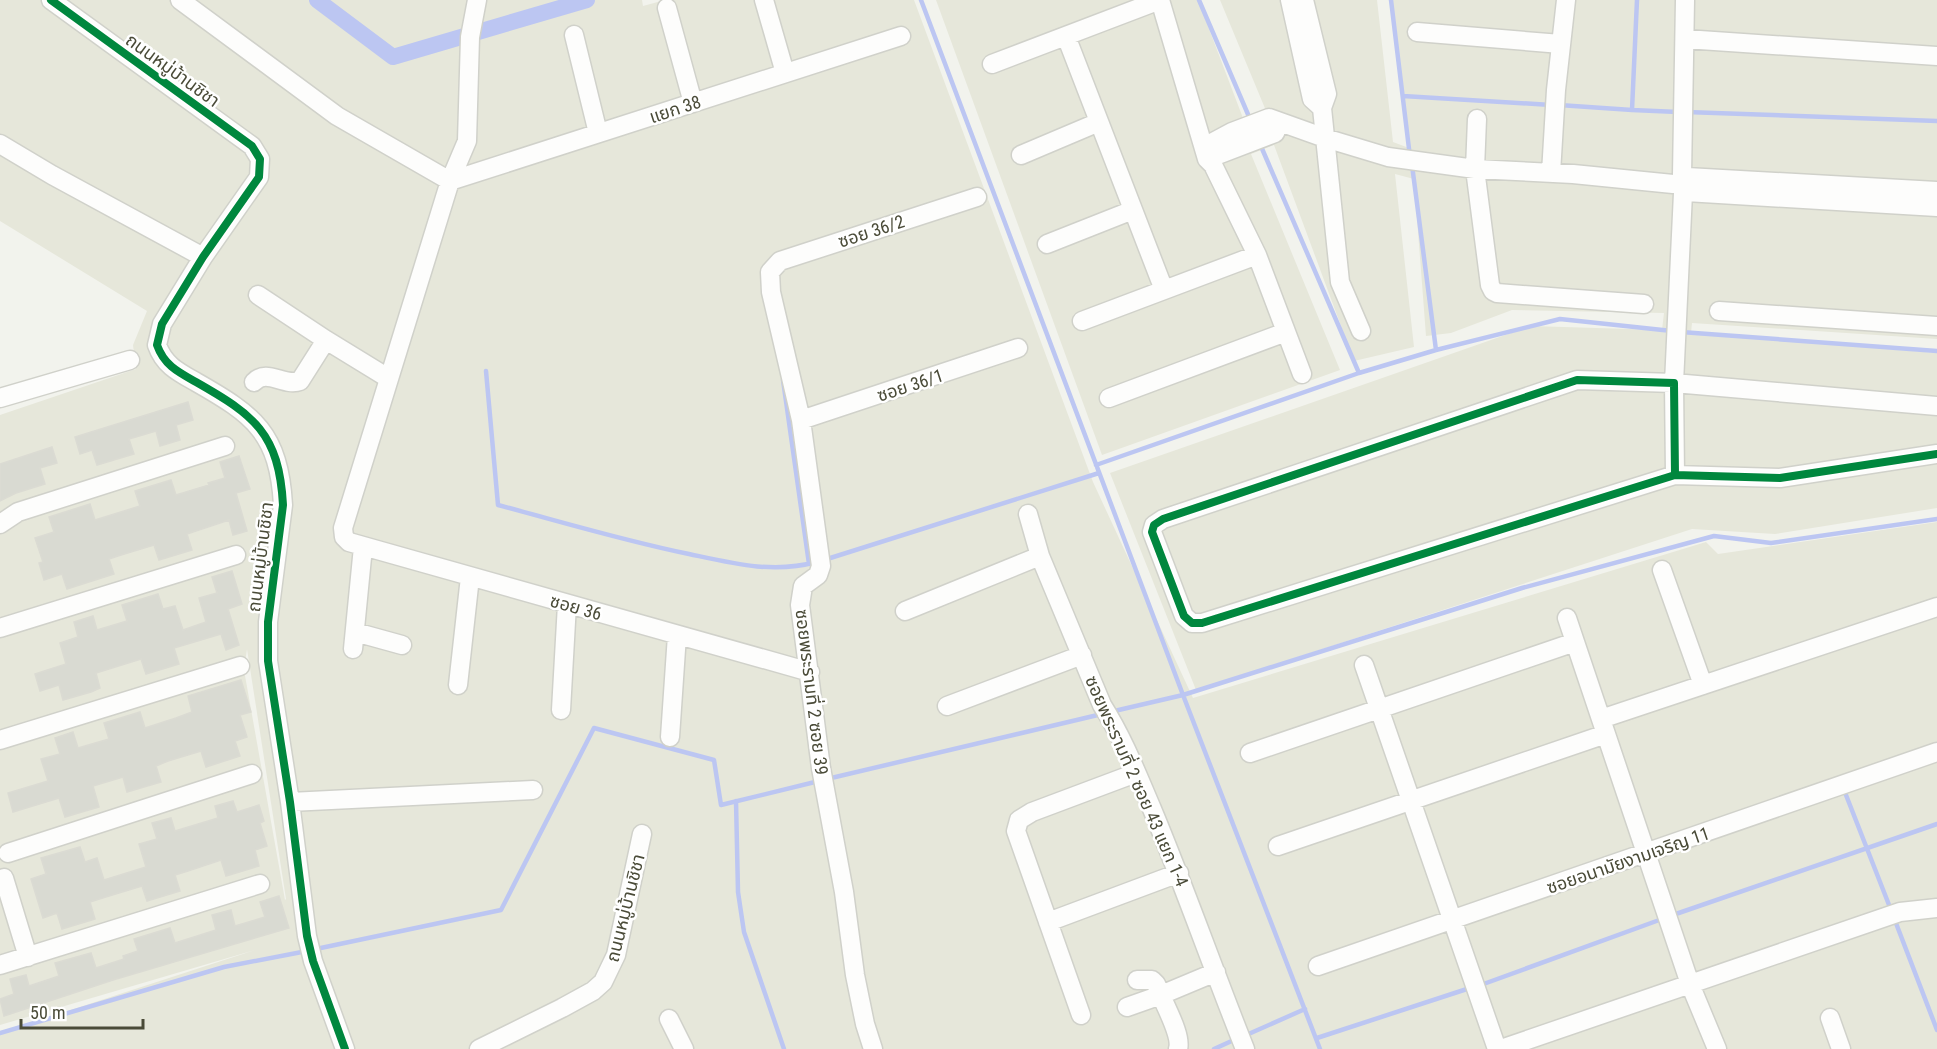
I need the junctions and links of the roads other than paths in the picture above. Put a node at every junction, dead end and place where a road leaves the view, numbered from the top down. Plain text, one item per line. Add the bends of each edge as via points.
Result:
1 (51, 0) edge
2 (180, 0) edge
3 (477, 0) edge
4 (764, 0) edge
5 (1160, 0) edge
6 (1290, 0) edge
7 (1304, 0) edge
8 (1566, 0) edge
9 (1685, 0) edge
10 (667, 8) dead end
11 (1417, 32) dead end
12 (574, 35) dead end
13 (901, 36) dead end
14 (1066, 36) junction
15 (1685, 39) junction
16 (1561, 44) junction
17 (1937, 56) edge
18 (992, 64) dead end
19 (785, 73) junction
20 (693, 103) junction
21 (1322, 108) junction
22 (1477, 119) dead end
23 (1099, 122) junction
24 (598, 133) junction
25 (1325, 138) junction
26 (0, 144) edge
27 (1206, 153) junction
28 (1021, 155) dead end
29 (1475, 169) junction
30 (1551, 173) junction
31 (450, 181) junction
32 (1682, 184) junction
33 (1937, 191) edge
34 (1809, 192) junction
35 (977, 196) dead end
36 (1937, 207) edge
37 (1133, 210) junction
38 (1047, 244) dead end
39 (1257, 255) junction
40 (203, 257) junction
41 (770, 272) joint
42 (1164, 290) junction
43 (258, 295) dead end
44 (1644, 304) dead end
45 (1719, 311) dead end
46 (1082, 321) dead end
47 (1937, 326) edge
48 (1361, 331) dead end
49 (1286, 332) junction
50 (326, 340) junction
51 (1018, 348) dead end
52 (130, 360) dead end
53 (1302, 374) dead end
54 (388, 378) junction
55 (254, 382) dead end
56 (1674, 383) junction
57 (0, 398) edge
58 (1109, 398) dead end
59 (1937, 406) edge
60 (801, 420) junction
61 (225, 446) dead end
62 (1937, 454) edge
63 (1675, 475) junction
64 (1028, 514) dead end
65 (0, 524) edge
66 (363, 547) junction
67 (236, 555) dead end
68 (1040, 556) junction
69 (1662, 570) dead end
70 (470, 577) junction
71 (567, 604) junction
72 (1937, 607) edge
73 (905, 611) dead end
74 (1567, 618) dead end
75 (0, 628) edge
76 (677, 635) junction
77 (1575, 642) junction
78 (402, 645) dead end
79 (1082, 655) junction
80 (1364, 665) dead end
81 (240, 666) dead end
82 (810, 672) junction
83 (1704, 685) junction
84 (458, 686) dead end
85 (947, 706) dead end
86 (1379, 708) junction
87 (561, 710) dead end
88 (1603, 727) junction
89 (670, 737) dead end
90 (0, 740) edge
91 (1937, 752) edge
92 (1250, 753) dead end
93 (1136, 773) junction
94 (252, 774) dead end
95 (533, 790) dead end
96 (1411, 800) junction
97 (290, 802) junction
98 (642, 834) dead end
99 (1278, 846) dead end
100 (4, 851) edge
101 (1646, 854) junction
102 (1179, 873) junction
103 (2, 879) edge
104 (260, 884) dead end
105 (1937, 908) edge
106 (1453, 921) junction
107 (1048, 922) junction
108 (28, 957) junction
109 (0, 965) edge
110 (1318, 966) dead end
111 (1216, 972) junction
112 (1137, 980) dead end
113 (1690, 984) junction
114 (1161, 995) junction
115 (1127, 1007) dead end
116 (1081, 1015) dead end
117 (1830, 1018) dead end
118 (669, 1019) dead end
119 (868, 1047) edge
120 (1245, 1048) edge
121 (345, 1049) edge
122 (479, 1049) edge
123 (684, 1049) edge
124 (1178, 1049) edge
125 (1499, 1049) edge
126 (1717, 1049) edge
127 (1841, 1049) edge

1 - 40 street, ถนนหมู่บ้านชิชา via 252,146 260,159 259,177
2 - 31 street via 337,116
3 - 31 street via 471,37 467,141
4 - 19 street
5 - 14 street
5 - 27 street
6 - 21 street via 1312,99
7 - 21 street via 1327,94
8 - 16 street
9 - 15 street
10 - 20 street
11 - 16 street
12 - 24 street
13 - 19 street, แยก 38
14 - 18 street
14 - 23 street
15 - 17 street
15 - 32 street
16 - 30 street
19 - 20 street, แยก 38
20 - 24 street, แยก 38
21 - 25 street
22 - 29 street
23 - 28 street
23 - 37 street
24 - 31 street, แยก 38
25 - 27 street via 1274,125
25 - 29 street via 1388,157
25 - 48 street via 1340,282
26 - 40 street
27 - 39 street
29 - 30 street
29 - 44 street via 1493,291
30 - 32 street
31 - 54 street
32 - 34 street
32 - 56 street
33 - 34 street
34 - 36 street
35 - 41 street, ซอย 36/2 via 780,261
37 - 38 street
37 - 42 street
39 - 42 street
39 - 49 street
40 - 97 street, ถนนหมู่บ้านชิชา via 162,324 157,345 166,363 179,373 247,414 260,428 277,463 283,505 268,622 268,661
41 - 60 street, ซอยพระรามที่ 2 ซอย 39 via 771,292
42 - 46 street
43 - 50 street
45 - 47 street
49 - 53 street
49 - 58 street
50 - 54 street
50 - 55 street via 300,381 293,384 270,376
51 - 60 street, ซอย 36/1
52 - 57 street
54 - 66 street, ซอย 36 via 343,528 349,543
56 - 59 street
56 - 63 street
56 - 63 street via 1577,380 1163,519 1152,532 1184,616 1192,623 1202,623
60 - 82 street, ซอยพระรามที่ 2 ซอย 39 via 821,566 800,595
61 - 65 street via 18,512
62 - 63 street via 1780,478
64 - 68 street, ซอยพระรามที่ 2 ซอย 43 แยก 1-4
66 - 70 street, ซอย 36
66 - 78 street via 354,641
67 - 75 street
68 - 73 street
68 - 79 street, ซอยพระรามที่ 2 ซอย 43 แยก 1-4
69 - 83 street
70 - 71 street, ซอย 36
70 - 84 street
71 - 76 street, ซอย 36
71 - 87 street
72 - 83 street
74 - 77 street
76 - 82 street, ซอย 36
76 - 89 street
77 - 86 street
77 - 88 street
79 - 85 street
79 - 93 street, ซอยพระรามที่ 2 ซอย 43 แยก 1-4
80 - 86 street
81 - 90 street
82 - 119 street, ซอยพระรามที่ 2 ซอย 39 via 823,776
83 - 88 street
86 - 92 street
86 - 96 street
88 - 96 street
88 - 101 street
91 - 101 street, ซอยอนามัยงามเจริญ 11
93 - 102 street, ซอยพระรามที่ 2 ซอย 43 แยก 1-4
93 - 107 street via 1019,820 1016,831
94 - 100 street
95 - 97 street
96 - 99 street
96 - 106 street
97 - 121 street, ถนนหมู่บ้านชิชา via 307,936
98 - 122 street, ถนนหมู่บ้านชิชา via 616,956 603,982 562,1008
100 - 103 street via 14,863 10,874
101 - 106 street, ซอยอนามัยงามเจริญ 11
101 - 113 street
102 - 107 street
102 - 111 street, ซอยพระรามที่ 2 ซอย 43 แยก 1-4
103 - 108 street
104 - 108 street
105 - 113 street via 1900,912
106 - 110 street, ซอยอนามัยงามเจริญ 11
106 - 125 street
107 - 116 street
108 - 109 street
111 - 114 street
111 - 120 street, ซอยพระรามที่ 2 ซอย 43 แยก 1-4
112 - 114 street via 1152,980
113 - 125 street
113 - 126 street
114 - 115 street
114 - 124 street via 1180,1043
117 - 127 street
118 - 123 street

